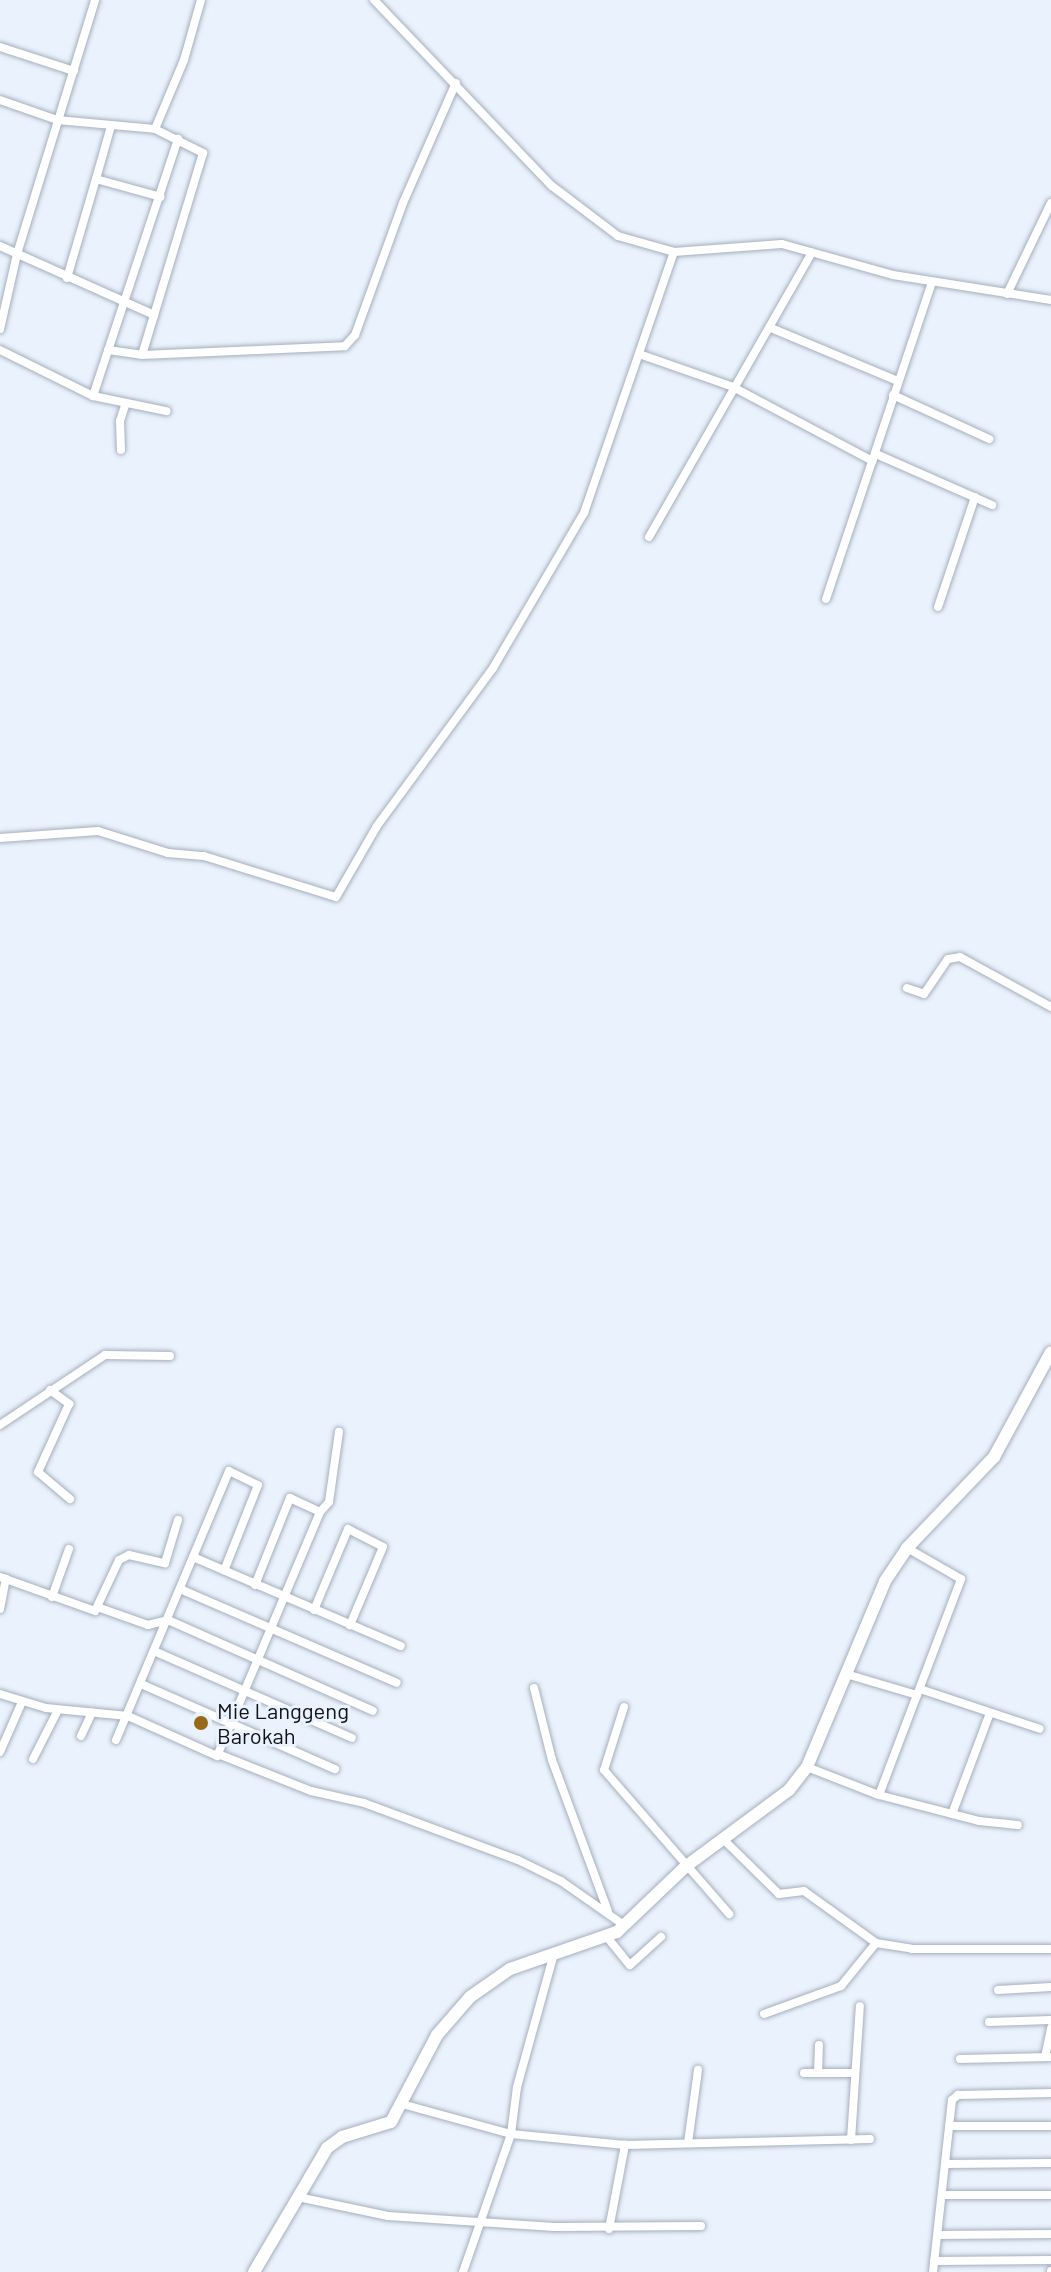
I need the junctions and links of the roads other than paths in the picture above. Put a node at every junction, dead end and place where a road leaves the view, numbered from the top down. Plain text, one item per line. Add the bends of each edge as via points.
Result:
1 (95, 0) edge
2 (201, 0) edge
3 (374, 0) edge
4 (0, 47) edge
5 (74, 71) junction
6 (456, 83) junction
7 (0, 100) edge
8 (57, 120) junction
9 (111, 126) junction
10 (155, 129) junction
11 (178, 139) junction
12 (96, 179) junction
13 (161, 197) junction
14 (1051, 203) edge
15 (0, 246) edge
16 (674, 252) junction
17 (812, 252) junction
18 (17, 254) junction
19 (67, 278) junction
20 (932, 282) junction
21 (1007, 294) junction
22 (1051, 300) edge
23 (122, 302) junction
24 (154, 315) junction
25 (771, 328) junction
26 (0, 329) edge
27 (0, 350) edge
28 (108, 350) junction
29 (639, 354) junction
30 (142, 355) junction
31 (898, 381) junction
32 (733, 387) junction
33 (893, 395) junction
34 (93, 396) junction
35 (125, 406) junction
36 (166, 411) dead end
37 (989, 439) dead end
38 (121, 450) dead end
39 (875, 457) junction
40 (975, 497) junction
41 (992, 505) dead end
42 (649, 537) dead end
43 (826, 599) dead end
44 (938, 607) dead end
45 (0, 838) edge
46 (907, 988) dead end
47 (1051, 1007) edge
48 (1051, 1352) edge
49 (170, 1356) dead end
50 (50, 1390) junction
51 (0, 1425) edge
52 (339, 1432) dead end
53 (70, 1499) dead end
54 (320, 1512) junction
55 (178, 1520) dead end
56 (907, 1548) junction
57 (69, 1549) dead end
58 (193, 1557) junction
59 (224, 1571) junction
60 (3, 1578) edge
61 (255, 1585) junction
62 (180, 1589) junction
63 (52, 1597) junction
64 (284, 1598) junction
65 (100, 1608) junction
66 (0, 1609) edge
67 (314, 1610) junction
68 (168, 1620) junction
69 (350, 1625) junction
70 (271, 1630) junction
71 (401, 1646) dead end
72 (154, 1651) junction
73 (257, 1661) junction
74 (846, 1674) junction
75 (397, 1683) dead end
76 (141, 1684) junction
77 (534, 1688) dead end
78 (919, 1692) junction
79 (244, 1693) junction
80 (0, 1694) edge
81 (22, 1702) junction
82 (624, 1707) dead end
83 (58, 1710) junction
84 (373, 1711) dead end
85 (92, 1712) junction
86 (990, 1713) junction
87 (128, 1716) junction
88 (230, 1725) junction
89 (1040, 1729) dead end
90 (81, 1736) dead end
91 (352, 1738) dead end
92 (116, 1740) dead end
93 (0, 1752) edge
94 (218, 1754) junction
95 (33, 1759) dead end
96 (807, 1767) junction
97 (335, 1769) dead end
98 (879, 1795) junction
99 (952, 1814) junction
100 (1018, 1825) dead end
101 (723, 1839) junction
102 (685, 1867) junction
103 (609, 1912) junction
104 (729, 1914) dead end
105 (625, 1926) junction
106 (607, 1937) junction
107 (661, 1937) dead end
108 (876, 1943) junction
109 (1051, 1949) edge
110 (554, 1954) junction
111 (1051, 1987) edge
112 (998, 1990) dead end
113 (860, 2006) dead end
114 (764, 2014) dead end
115 (1051, 2020) edge
116 (989, 2022) dead end
117 (1051, 2028) edge
118 (819, 2045) dead end
119 (1048, 2057) edge
120 (960, 2059) dead end
121 (698, 2070) dead end
122 (804, 2073) dead end
123 (818, 2073) junction
124 (852, 2073) junction
125 (1051, 2093) edge
126 (402, 2104) junction
127 (949, 2126) junction
128 (1051, 2126) edge
129 (511, 2134) junction
130 (870, 2139) dead end
131 (851, 2140) junction
132 (688, 2143) junction
133 (625, 2145) junction
134 (1051, 2163) edge
135 (945, 2164) junction
136 (942, 2195) junction
137 (1051, 2195) edge
138 (298, 2197) junction
139 (477, 2222) junction
140 (701, 2226) dead end
141 (609, 2229) junction
142 (1051, 2234) edge
143 (938, 2235) junction
144 (1051, 2260) edge
145 (934, 2261) junction
146 (254, 2272) edge
147 (463, 2272) edge
148 (933, 2272) edge

1 - 5 street
2 - 10 street via 184,60
3 - 6 street
4 - 5 street
5 - 8 street
6 - 16 street via 552,186 594,221 644,246
6 - 30 street via 403,203 355,335 345,346
7 - 8 street
8 - 9 street
8 - 18 street
9 - 10 street
9 - 12 street
10 - 11 street
11 - 13 street
11 - 24 street via 204,156
12 - 13 street
12 - 19 street
13 - 23 street
14 - 21 street
15 - 18 street
16 - 17 street via 782,244
16 - 29 street
17 - 20 street
17 - 25 street
18 - 19 street
18 - 26 street
19 - 23 street
20 - 21 street
20 - 31 street
21 - 22 street
23 - 24 street
23 - 28 street
24 - 30 street
25 - 31 street
25 - 32 street
27 - 34 street
28 - 30 street
28 - 34 street
29 - 32 street
29 - 45 street via 584,513 493,668 377,826 336,897 204,856 168,853 98,831
31 - 33 street
32 - 39 street
32 - 42 street
33 - 37 street
33 - 39 street
34 - 35 street
35 - 36 street
35 - 38 street
39 - 40 street
39 - 43 street
40 - 41 street
40 - 44 street
46 - 47 street via 924,994 948,959 960,957
48 - 56 main road via 994,1457
49 - 50 street via 105,1355
50 - 51 street
50 - 53 street via 69,1404 38,1475
52 - 54 street via 329,1502
54 - 61 street via 290,1498
54 - 64 street
55 - 65 street via 165,1563 129,1555 119,1560
56 - 74 main road via 873,1605
56 - 78 street via 961,1579
57 - 63 street
58 - 59 street
58 - 59 street via 229,1471 258,1485
58 - 62 street
59 - 61 street
60 - 63 street
60 - 66 street
61 - 64 street
62 - 68 street
62 - 70 street
63 - 65 street via 89,1610
64 - 67 street
64 - 70 street
65 - 68 street via 148,1625
67 - 69 street
67 - 69 street via 348,1529 383,1547
68 - 72 street
68 - 73 street
69 - 71 street
70 - 73 street
70 - 75 street
72 - 76 street
72 - 79 street
73 - 79 street
73 - 84 street
74 - 78 street
74 - 96 main road
76 - 87 street
76 - 88 street
77 - 103 street via 552,1760
78 - 86 street
78 - 98 street
79 - 88 street
79 - 91 street
80 - 81 street
81 - 83 street
81 - 93 street
82 - 102 street via 604,1770
83 - 85 street
83 - 95 street
85 - 87 street
85 - 90 street
86 - 89 street
86 - 99 street
87 - 92 street
87 - 94 street
88 - 94 street
88 - 97 street
94 - 103 street via 518,1860
96 - 98 street
96 - 101 main road via 776,1802
98 - 99 street
99 - 100 street
101 - 102 main road
101 - 108 street via 779,1894 804,1891
102 - 104 street
102 - 105 main road
103 - 105 street
105 - 106 main road
106 - 107 street via 630,1965
106 - 110 main road
108 - 109 street via 912,1949
108 - 114 street via 841,1986
110 - 126 main road via 510,1969 460,2006 418,2066
110 - 129 street via 517,2087
111 - 112 street
113 - 124 street
115 - 116 street
117 - 119 street
118 - 123 street
119 - 120 street
121 - 132 street
122 - 123 street
123 - 124 street
124 - 131 street
125 - 127 street via 958,2095 952,2100
126 - 129 street
126 - 138 main road via 386,2125 334,2141
127 - 128 street
127 - 135 street
129 - 133 street
129 - 139 street
130 - 131 street
131 - 132 street
132 - 133 street
133 - 141 street
134 - 135 street
135 - 136 street
136 - 137 street
136 - 143 street
138 - 139 street via 388,2216
138 - 146 main road
139 - 141 street
139 - 147 street
140 - 141 street
142 - 143 street
143 - 145 street
144 - 145 street
145 - 148 street

